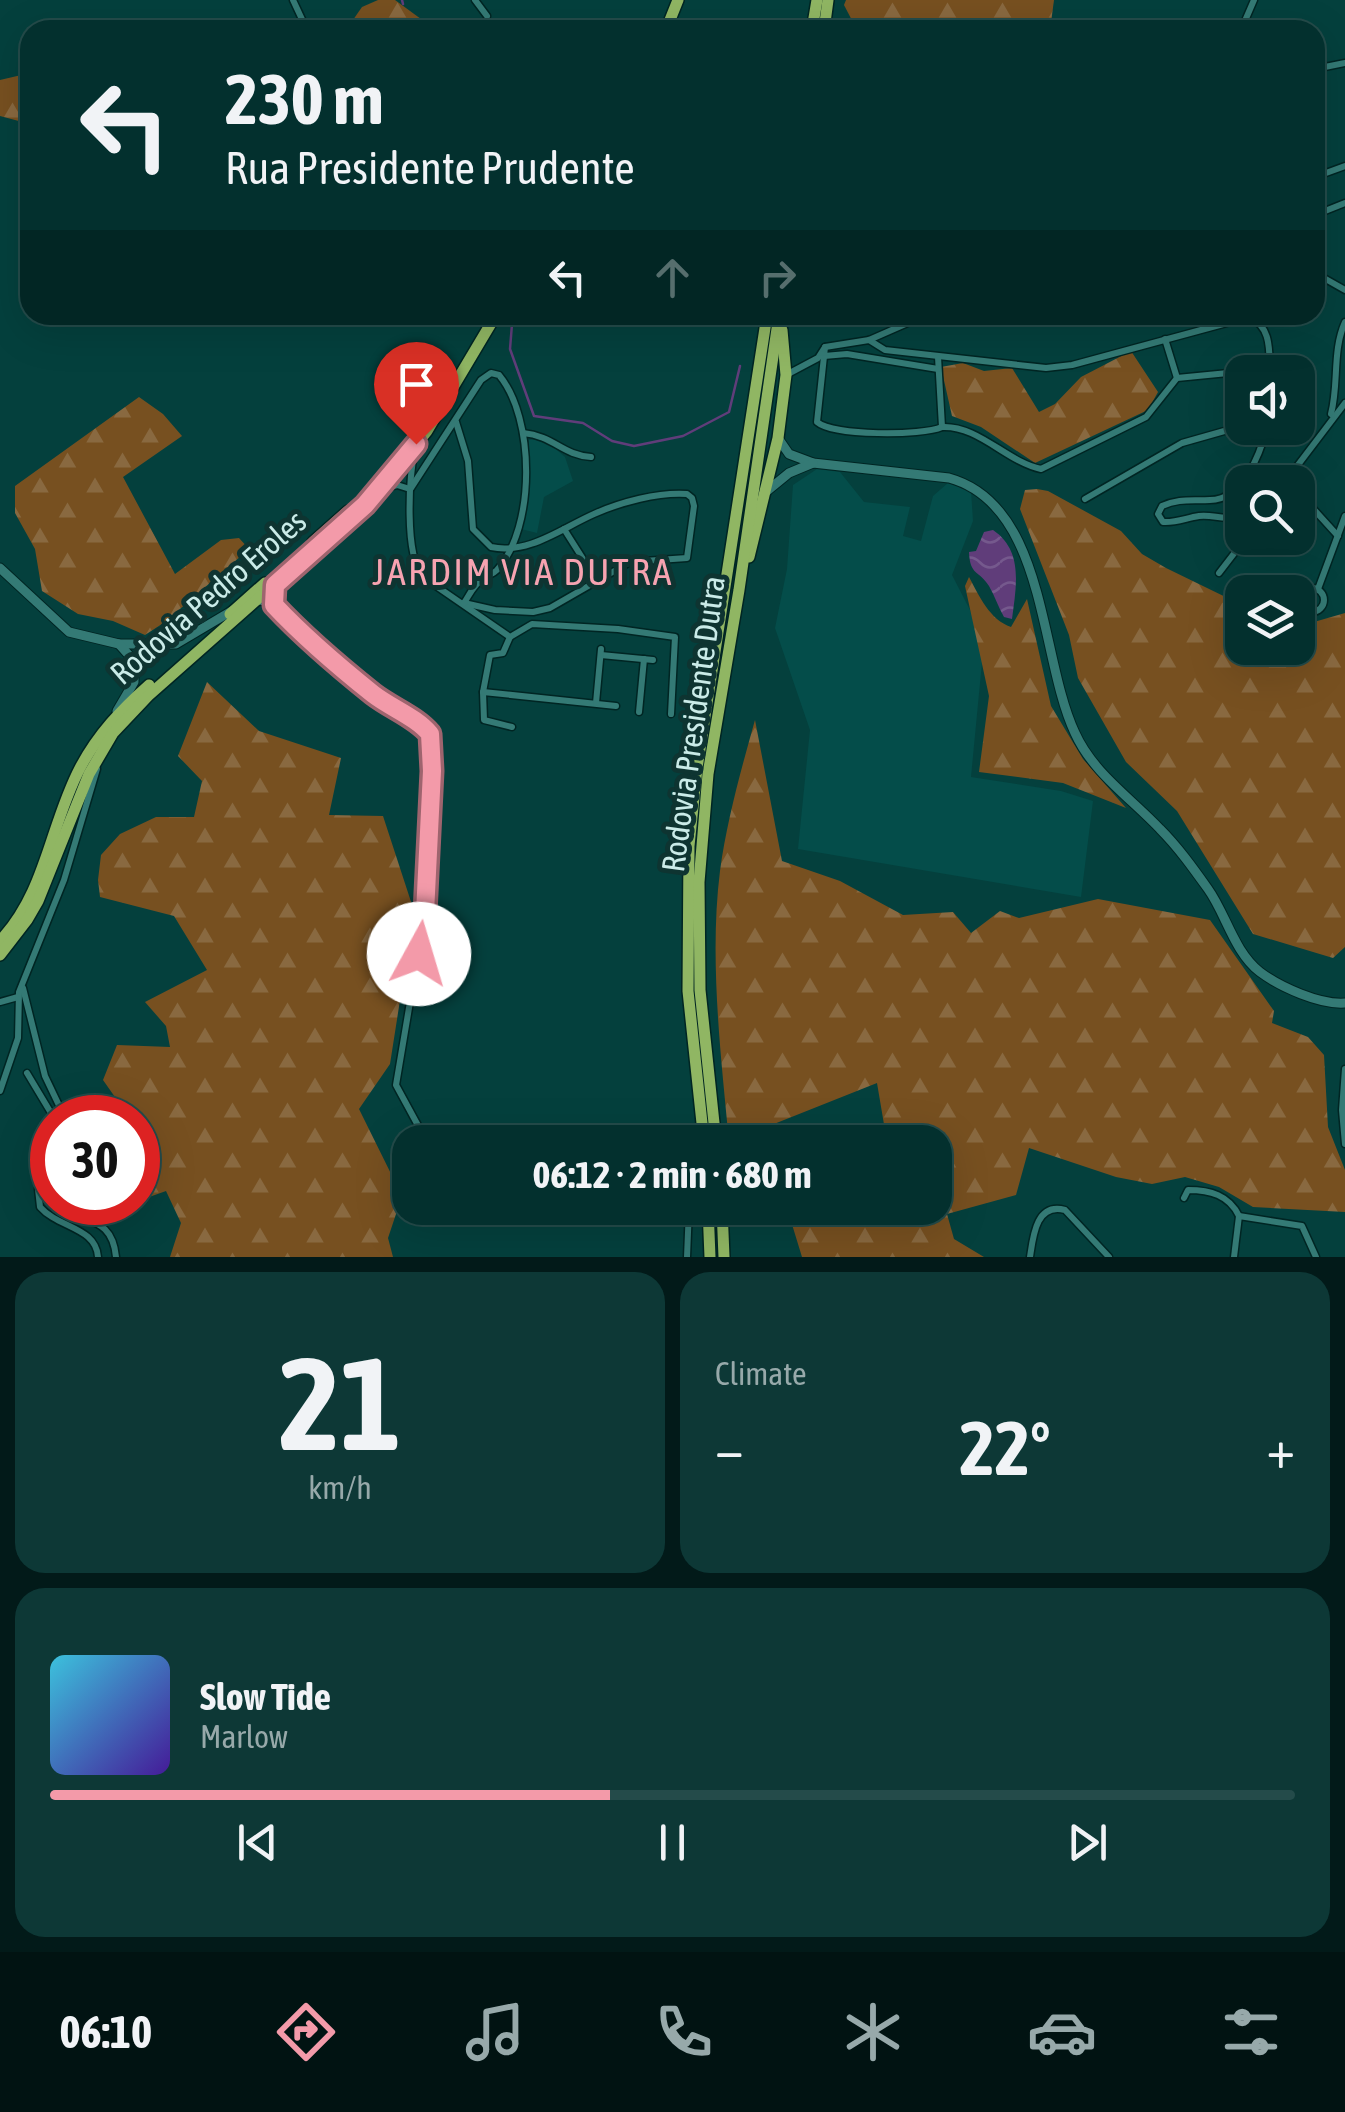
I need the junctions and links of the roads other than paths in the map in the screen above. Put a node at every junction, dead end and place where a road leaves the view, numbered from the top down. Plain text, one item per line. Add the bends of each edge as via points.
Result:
1 (476, 0) edge
2 (487, 16) dead end
3 (1345, 203) edge
4 (1335, 206) junction
5 (1325, 210) edge
6 (1345, 213) edge
7 (1345, 322) edge
8 (484, 325) edge
9 (484, 325) edge
10 (765, 325) edge
11 (779, 325) edge
12 (781, 325) edge
13 (903, 325) edge
14 (1214, 325) edge
15 (1260, 325) edge
16 (1166, 339) junction
17 (868, 340) junction
18 (823, 354) junction
19 (1268, 355) edge
20 (938, 356) junction
21 (874, 358) junction
22 (938, 369) junction
23 (1225, 374) edge
24 (786, 375) junction
25 (1177, 378) junction
26 (1345, 403) edge
27 (1330, 420) junction
28 (456, 422) junction
29 (942, 427) junction
30 (1225, 431) edge
31 (523, 433) junction
32 (778, 438) junction
33 (416, 444) junction
34 (591, 456) dead end
35 (813, 462) junction
36 (1299, 465) edge
37 (410, 489) junction
38 (767, 491) junction
39 (376, 494) junction
40 (1225, 496) edge
41 (1084, 500) dead end
42 (1315, 511) edge
43 (1345, 516) edge
44 (1225, 520) edge
45 (564, 528) junction
46 (1338, 536) junction
47 (509, 549) junction
48 (1233, 555) edge
49 (0, 568) edge
50 (1219, 573) dead end
51 (597, 581) junction
52 (275, 585) junction
53 (1318, 589) junction
54 (739, 590) junction
55 (258, 600) junction
56 (464, 602) junction
57 (274, 605) junction
58 (237, 608) junction
59 (510, 636) junction
60 (118, 644) junction
61 (482, 692) junction
62 (596, 704) junction
63 (616, 706) dead end
64 (639, 712) dead end
65 (672, 714) dead end
66 (114, 717) junction
67 (512, 726) dead end
68 (113, 733) junction
69 (0, 941) edge
70 (0, 954) edge
71 (22, 982) junction
72 (18, 997) junction
73 (0, 1002) edge
74 (1343, 1004) edge
75 (1345, 1070) edge
76 (26, 1073) dead end
77 (0, 1091) edge
78 (40, 1095) edge
79 (54, 1095) edge
80 (418, 1125) edge
81 (700, 1125) edge
82 (714, 1125) edge
83 (1345, 1144) edge
84 (1184, 1198) dead end
85 (1239, 1216) junction
86 (65, 1225) edge
87 (101, 1225) edge
88 (688, 1225) edge
89 (709, 1225) edge
90 (723, 1225) edge
91 (98, 1257) edge
92 (116, 1257) edge
93 (687, 1257) edge
94 (710, 1257) edge
95 (724, 1257) edge
96 (1030, 1257) edge
97 (1110, 1257) edge
98 (1234, 1257) edge
99 (1316, 1257) edge

1 - 2 street
3 - 4 street
4 - 5 street
4 - 6 street
7 - 27 street
8 - 33 highway, Rodovia Pedro Eroles
9 - 58 highway, Rodovia Pedro Eroles via 421,428 374,486
10 - 81 highway, Rodovia Presidente Dutra via 689,846 688,991
11 - 54 highway, Rodovia Presidente Dutra
12 - 24 highway
13 - 17 street
14 - 16 street
15 - 19 street
16 - 20 street via 1046,368
16 - 25 street
17 - 18 street
17 - 20 street via 885,350
17 - 21 street
18 - 21 street
18 - 24 street
18 - 29 street via 820,426 915,433
20 - 22 street
21 - 22 street
22 - 29 street
23 - 25 street
24 - 32 highway
25 - 29 street via 1146,418 1041,469
26 - 27 street
27 - 36 street
28 - 31 street via 481,380 494,373 503,378
28 - 37 street
28 - 47 street via 468,460 474,529 492,547
30 - 41 street via 1182,443
31 - 34 street
31 - 47 street via 526,497
32 - 35 street via 789,454
32 - 38 highway
33 - 37 street
33 - 39 highway, Rodovia Pedro Eroles
35 - 38 street
35 - 74 street via 949,478 990,502 1024,553 1067,714 1090,758 1174,844 1250,962 1287,986
37 - 39 street via 397,484
37 - 56 street via 418,570
38 - 54 highway
39 - 52 highway, Rodovia Pedro Eroles
40 - 44 street via 1168,503 1158,514 1170,524 1200,516
42 - 46 street
43 - 46 street
45 - 47 street
45 - 51 street
45 - 51 street via 612,507 692,498 685,559 630,562
46 - 53 street
47 - 56 street
48 - 50 street
49 - 60 street via 69,632
51 - 56 street via 533,612
52 - 55 highway, Rodovia Pedro Eroles
52 - 57 street
53 - 53 street via 1302,592 1306,611 1323,606
54 - 82 highway, Rodovia Presidente Dutra via 708,774 699,882 700,990
55 - 57 street
55 - 68 highway, Rodovia Pedro Eroles
56 - 59 street
57 - 80 street via 431,738 425,913 396,1085
58 - 60 street via 176,644
58 - 66 highway, Rodovia Pedro Eroles
59 - 61 street via 503,652 490,655
59 - 65 street via 532,624 675,637
60 - 66 street via 134,661 134,677
61 - 62 street
61 - 67 street via 484,720
62 - 63 street
62 - 64 street via 601,652 648,659
66 - 69 highway, Rodovia Pedro Eroles via 79,769 37,884
68 - 70 highway, Rodovia Pedro Eroles via 89,774 38,901
68 - 71 street
71 - 72 street
71 - 79 street
72 - 73 street
72 - 77 street via 18,1038
75 - 83 street
76 - 78 street
84 - 85 street via 1191,1190 1218,1194
85 - 98 street
85 - 99 street via 1302,1226
86 - 91 street via 90,1236
87 - 92 street
88 - 93 street
89 - 94 highway
90 - 95 highway
96 - 97 street via 1039,1219 1056,1208

